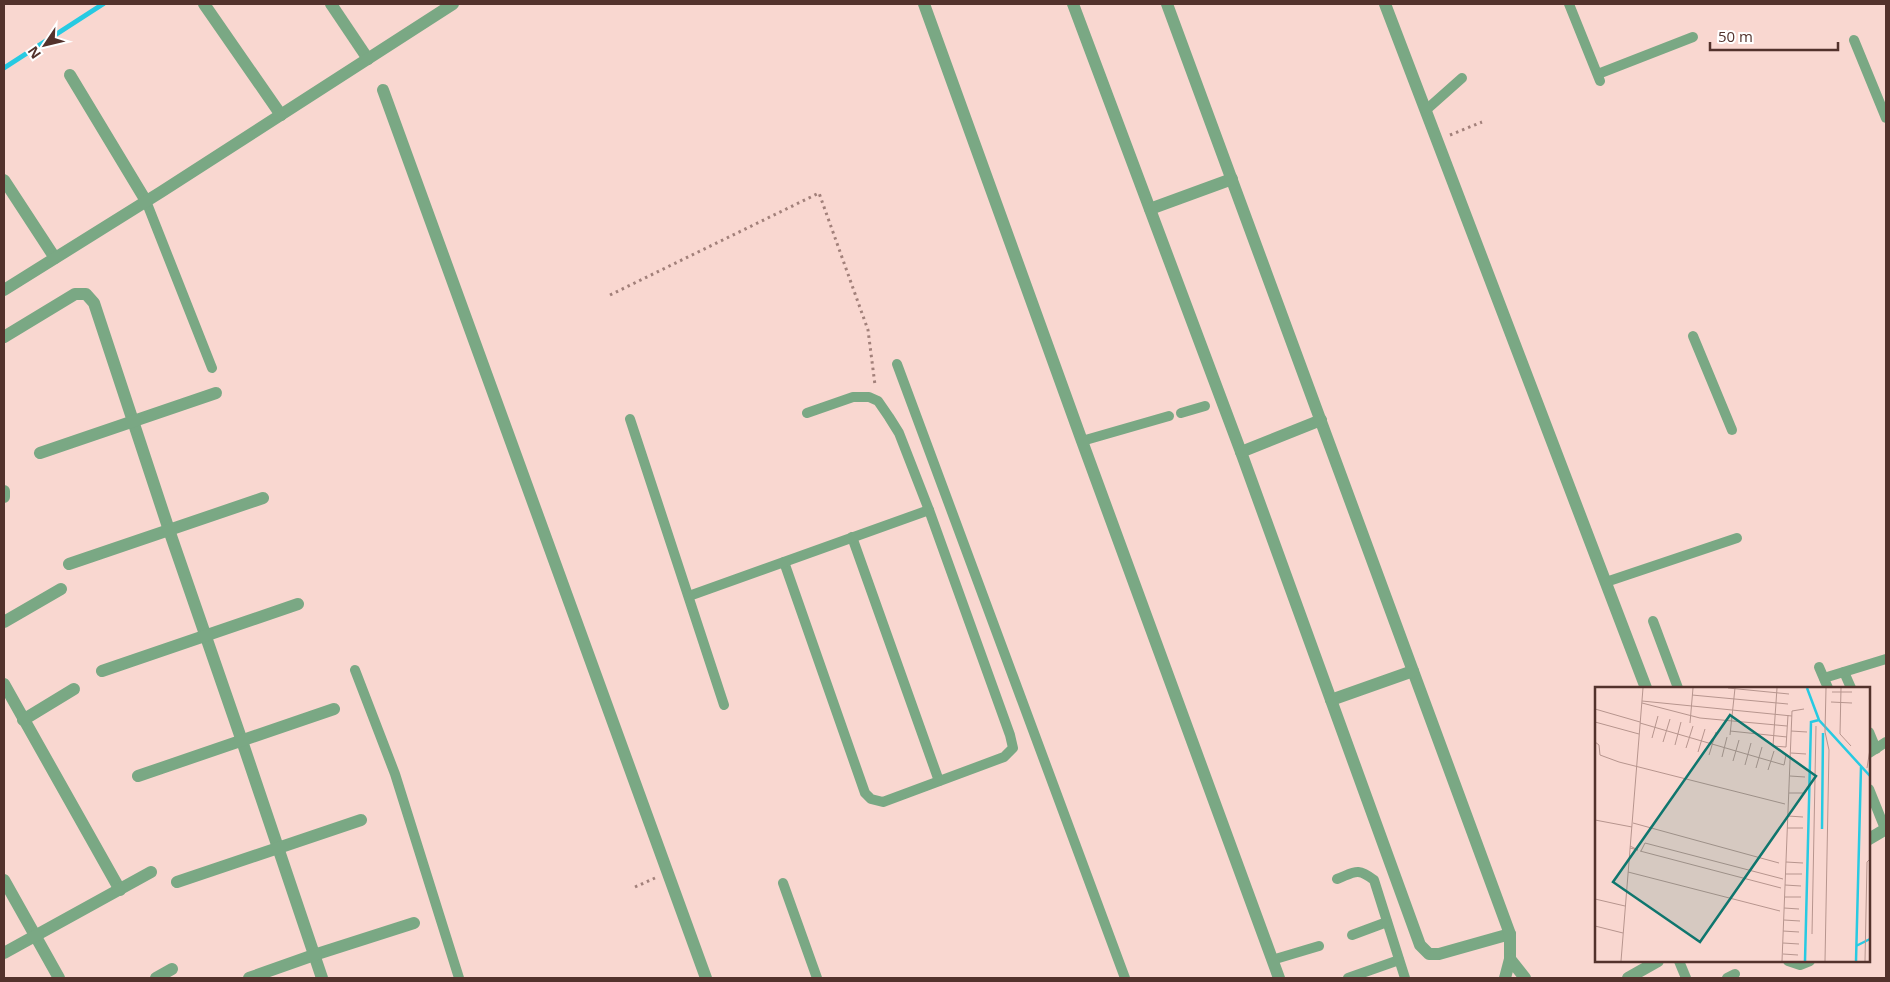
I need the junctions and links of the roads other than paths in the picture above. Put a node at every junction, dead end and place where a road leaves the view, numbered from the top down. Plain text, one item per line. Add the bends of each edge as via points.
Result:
1 (204, 4) edge
2 (331, 4) edge
3 (453, 4) edge
4 (924, 4) edge
5 (1073, 4) edge
6 (1167, 4) edge
7 (1385, 4) edge
8 (1569, 4) edge
9 (1693, 37) dead end
10 (1854, 40) dead end
11 (368, 59) junction
12 (70, 75) dead end
13 (1462, 78) dead end
14 (384, 90) dead end
15 (1426, 110) junction
16 (281, 115) junction
17 (1886, 118) edge
18 (1232, 179) junction
19 (4, 180) edge
20 (146, 201) junction
21 (1150, 208) junction
22 (55, 258) junction
23 (4, 290) edge
24 (1694, 336) dead end
25 (4, 337) edge
26 (897, 364) dead end
27 (212, 368) dead end
28 (216, 393) dead end
29 (1205, 406) dead end
30 (807, 413) dead end
31 (1181, 413) dead end
32 (1169, 416) dead end
33 (630, 419) dead end
34 (1321, 420) junction
35 (132, 421) junction
36 (1732, 430) dead end
37 (1082, 441) junction
38 (1241, 452) junction
39 (40, 453) dead end
40 (4, 491) edge
41 (4, 498) edge
42 (263, 498) dead end
43 (929, 510) junction
44 (169, 530) junction
45 (852, 537) junction
46 (1737, 538) dead end
47 (784, 562) junction
48 (69, 564) dead end
49 (1606, 582) junction
50 (61, 590) dead end
51 (689, 596) junction
52 (298, 604) dead end
53 (1653, 621) dead end
54 (4, 622) edge
55 (206, 635) junction
56 (1885, 662) edge
57 (1819, 666) dead end
58 (356, 670) dead end
59 (102, 671) dead end
60 (1413, 671) junction
61 (1844, 672) junction
62 (1826, 683) edge
63 (4, 684) edge
64 (1646, 687) edge
65 (1678, 687) edge
66 (1851, 687) edge
67 (74, 689) dead end
68 (1331, 700) junction
69 (724, 705) dead end
70 (334, 709) dead end
71 (23, 720) junction
72 (242, 741) junction
73 (1886, 742) edge
74 (1872, 750) edge
75 (138, 776) dead end
76 (939, 781) junction
77 (1870, 791) edge
78 (361, 820) dead end
79 (1886, 830) edge
80 (1870, 838) edge
81 (278, 849) junction
82 (151, 872) dead end
83 (1337, 879) dead end
84 (4, 880) edge
85 (177, 882) dead end
86 (783, 883) dead end
87 (120, 890) junction
88 (1388, 922) junction
89 (414, 924) dead end
90 (1510, 934) junction
91 (1352, 935) dead end
92 (35, 936) junction
93 (1319, 946) dead end
94 (4, 952) edge
95 (314, 955) junction
96 (1510, 959) junction
97 (1272, 960) junction
98 (1400, 960) junction
99 (1656, 962) edge
100 (1679, 962) edge
101 (1791, 962) edge
102 (1808, 962) edge
103 (172, 969) dead end
104 (59, 978) edge
105 (156, 978) edge
106 (248, 978) edge
107 (322, 978) edge
108 (458, 978) edge
109 (706, 978) edge
110 (817, 978) edge
111 (1125, 978) edge
112 (1279, 978) edge
113 (1348, 978) edge
114 (1405, 978) edge
115 (1505, 978) edge
116 (1525, 978) edge
117 (1628, 978) edge
118 (1686, 978) edge

1 - 16 street
2 - 11 street
3 - 11 street
4 - 37 street
5 - 21 street
6 - 18 street
7 - 15 street
8 - 9 lane via 1599,77
10 - 17 lane
11 - 16 street
12 - 20 street
13 - 15 lane
14 - 109 street
15 - 49 street
16 - 20 street
18 - 21 street
18 - 34 street
19 - 22 street
20 - 22 street
20 - 27 lane
21 - 38 street
22 - 23 street
24 - 36 lane
25 - 35 street via 75,294 86,294 94,303
26 - 111 lane
28 - 35 street
29 - 31 lane
30 - 43 lane via 853,397 869,397 878,401 899,433
32 - 37 lane
33 - 51 lane
34 - 38 street
34 - 60 street
35 - 39 street
35 - 44 street
37 - 97 street
38 - 68 street
40 - 41 street
42 - 44 street
43 - 45 lane
43 - 76 lane via 1013,748 1004,756
44 - 48 street
44 - 55 street
45 - 47 lane
45 - 76 lane
46 - 49 lane
47 - 51 lane
47 - 76 lane via 865,793 871,799 883,802
49 - 64 street
50 - 54 street
51 - 69 lane
52 - 55 street
53 - 65 lane
55 - 59 street
55 - 72 street
56 - 61 lane
57 - 62 lane
58 - 108 lane via 395,774
60 - 68 street
60 - 90 street
61 - 62 lane
61 - 66 lane
63 - 71 street
67 - 71 street
68 - 90 street via 1420,945 1429,954 1439,954
70 - 72 street
71 - 87 street
72 - 75 street
72 - 81 street
73 - 74 lane
77 - 79 lane
78 - 81 street
79 - 80 street
81 - 85 street
81 - 95 street
82 - 87 street
83 - 88 lane via 1358,871 1366,873 1374,880
84 - 92 street
86 - 110 lane
87 - 92 street
88 - 91 lane
88 - 98 lane
89 - 95 street
90 - 96 street
92 - 94 street
92 - 104 street
93 - 97 lane
95 - 106 street
95 - 107 street
96 - 115 street
96 - 116 street
97 - 112 street
98 - 113 lane
98 - 114 lane
99 - 117 street
100 - 118 lane
101 - 102 lane via 1800,965
103 - 105 street

